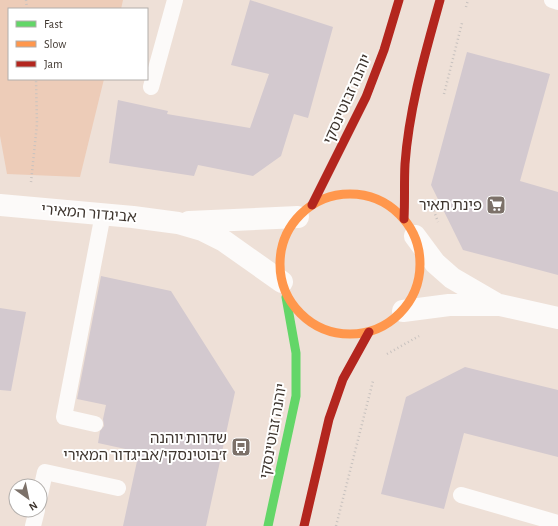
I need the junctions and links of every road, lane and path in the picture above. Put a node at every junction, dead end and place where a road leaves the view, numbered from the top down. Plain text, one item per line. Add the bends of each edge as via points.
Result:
1 (175, 0) edge
2 (399, 0) edge
3 (440, 0) edge
4 (552, 0) edge
5 (558, 2) edge
6 (36, 80) edge
7 (151, 87) dead end
8 (0, 205) edge
9 (28, 207) junction
10 (305, 211) junction
11 (103, 214) junction
12 (178, 223) junction
13 (410, 228) junction
14 (283, 287) junction
15 (500, 305) junction
16 (403, 311) junction
17 (558, 318) edge
18 (369, 332) junction
19 (95, 424) dead end
20 (44, 478) edge
21 (118, 488) dead end
22 (461, 495) dead end
23 (558, 523) edge
24 (268, 526) edge
25 (304, 526) edge

1 - 7 lane
2 - 10 street, יוהנה זבוטינסקי via 366,97
3 - 13 street via 421,69 405,165
4 - 5 lane
6 - 9 path via 37,124
8 - 9 street, אביגדור המאירי
9 - 11 street, אביגדור המאירי
10 - 12 street, אביגדור המאירי
10 - 13 street via 331,197 351,194 371,197 389,206
10 - 14 street via 288,232 282,248 280,264
11 - 12 street, אביגדור המאירי
11 - 19 lane via 64,417
12 - 14 street, אביגדור המאירי via 202,230 224,241
13 - 15 street via 435,263 452,278
13 - 16 street via 420,255 420,275 414,295
14 - 18 street via 295,309 310,323 329,332 349,335
14 - 24 street, יוהנה זבוטינסקי via 296,353 296,396
15 - 16 street via 450,306
15 - 17 street
16 - 18 street via 387,324
18 - 25 street via 343,379 329,419
20 - 21 lane via 45,472
22 - 23 lane

